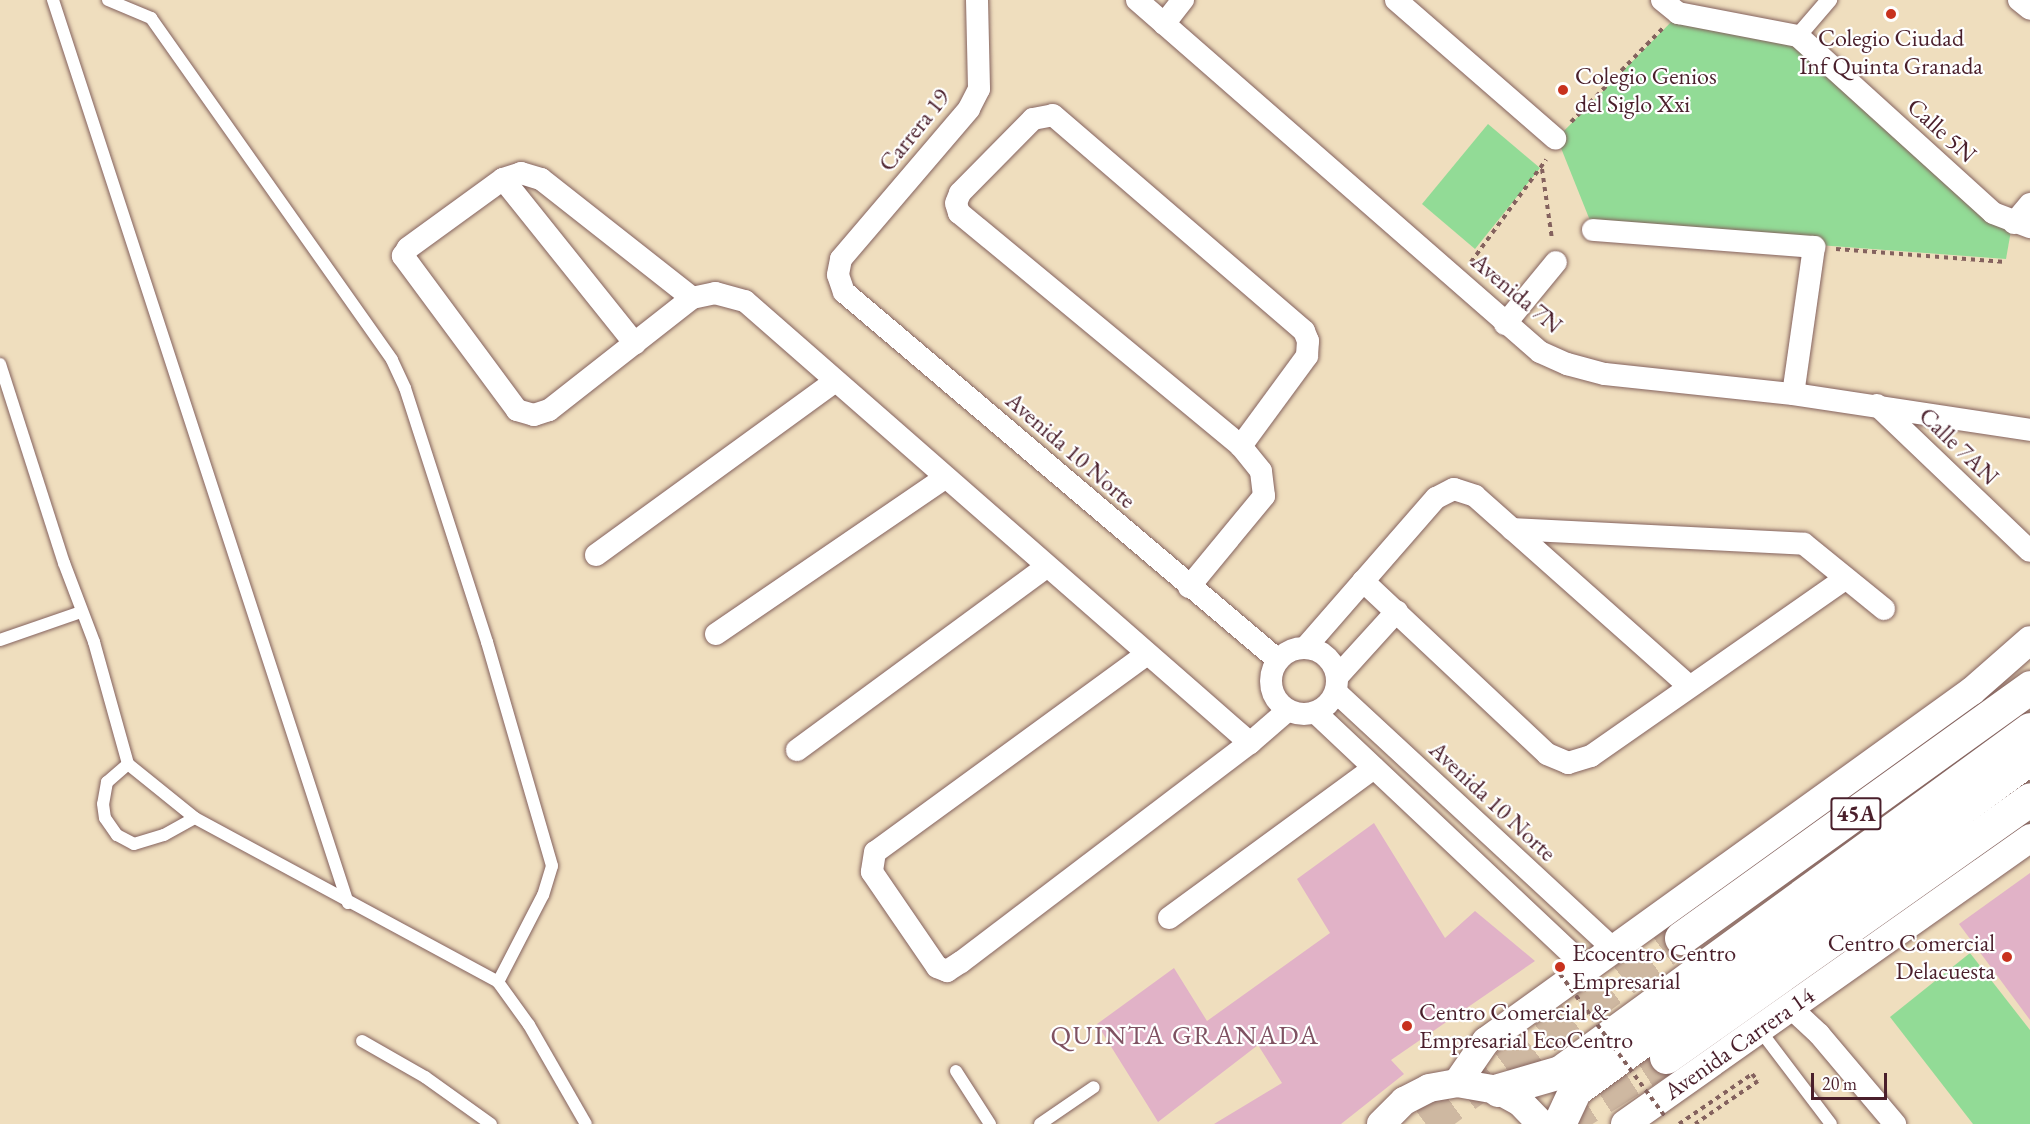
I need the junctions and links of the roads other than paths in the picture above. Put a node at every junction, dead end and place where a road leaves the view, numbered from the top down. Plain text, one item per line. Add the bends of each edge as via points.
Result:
1 (53, 0) edge
2 (108, 0) edge
3 (977, 0) edge
4 (1137, 0) edge
5 (1183, 0) edge
6 (1396, 0) edge
7 (1662, 0) edge
8 (1828, 0) edge
9 (2019, 0) edge
10 (2030, 9) edge
11 (1164, 24) junction
12 (1798, 36) junction
13 (1555, 138) dead end
14 (503, 179) junction
15 (2030, 204) edge
16 (2022, 225) edge
17 (1593, 230) dead end
18 (1556, 262) road end
19 (838, 275) joint
20 (692, 298) junction
21 (1506, 324) junction
22 (635, 344) junction
23 (0, 364) edge
24 (834, 382) junction
25 (1793, 394) junction
26 (1877, 405) junction
27 (2030, 430) edge
28 (1241, 446) junction
29 (945, 478) junction
30 (1512, 529) junction
31 (2030, 551) edge
32 (596, 555) dead end
33 (1047, 567) junction
34 (1845, 579) junction
35 (1363, 581) junction
36 (1189, 587) junction
37 (1884, 609) dead end
38 (1397, 611) junction
39 (81, 612) junction
40 (716, 634) dead end
41 (0, 640) edge
42 (2030, 640) edge
43 (1305, 648) junction
44 (1147, 654) junction
45 (1278, 660) junction
46 (1336, 685) junction
47 (1688, 685) junction
48 (2030, 687) edge
49 (1287, 711) junction
50 (1316, 713) junction
51 (2030, 729) edge
52 (1250, 743) junction
53 (797, 750) dead end
54 (2030, 758) edge
55 (128, 764) junction
56 (1374, 768) junction
57 (2030, 799) edge
58 (195, 818) junction
59 (2030, 838) edge
60 (348, 903) junction
61 (1169, 918) dead end
62 (1681, 938) tunnel mouth
63 (1614, 949) junction
64 (1574, 971) junction
65 (498, 982) junction
66 (1816, 989) junction
67 (1790, 1007) junction
68 (1759, 1029) junction
69 (1819, 1034) junction
70 (362, 1041) dead end
71 (1666, 1057) tunnel mouth
72 (956, 1071) dead end
73 (1457, 1083) junction
74 (1094, 1087) dead end
75 (1498, 1090) junction
76 (1380, 1123) edge
77 (491, 1124) edge
78 (586, 1124) edge
79 (990, 1124) edge
80 (1040, 1124) edge
81 (1541, 1124) edge
82 (1559, 1124) edge
83 (1626, 1124) edge
84 (1831, 1124) edge
85 (1895, 1124) edge

1 - 60 lane
2 - 65 lane via 151,18 392,360 405,388 487,642 552,866 543,895
3 - 19 street, Carrera 19 via 981,63 978,89 969,109 841,259
4 - 11 street, Avenida 7N
5 - 11 street
6 - 13 street
7 - 12 street via 1678,13
8 - 12 street
9 - 10 street
11 - 21 street, Avenida 7N
12 - 16 street, Calle 5N via 1994,213
14 - 20 street via 521,173 541,179
14 - 22 street
14 - 22 street via 408,248 403,256 517,410 534,415 549,410
15 - 16 street
17 - 25 street via 1814,247
18 - 21 street
19 - 36 street, Avenida 10 Norte via 844,292
20 - 22 street
20 - 24 street via 715,293 745,301
21 - 25 street, Avenida 7N via 1540,352 1605,374
23 - 39 lane
24 - 29 street
24 - 32 street
25 - 26 street, Avenida 7N
26 - 27 street, Avenida 7N
26 - 31 street, Calle 7AN
28 - 28 street via 1307,356 1304,331 1053,115 1034,119 960,193 956,203 959,213
28 - 36 street via 1261,471 1264,496
29 - 33 street
29 - 40 street
30 - 34 street via 1804,544
30 - 35 street via 1475,496 1454,489 1436,498
30 - 47 street
33 - 44 street
33 - 53 street
34 - 37 street
34 - 47 street
35 - 38 street
35 - 43 street
36 - 45 street, Avenida 10 Norte
38 - 46 street
38 - 47 street via 1547,754 1568,763 1591,756
39 - 41 lane
39 - 55 lane via 94,642
42 - 63 street via 1972,691
43 - 45 street via 1290,651
43 - 46 street via 1320,652 1331,663
44 - 52 street
44 - 52 street via 875,852 872,872 937,967 947,971 961,962
45 - 49 street via 1271,673 1271,688
46 - 50 street
46 - 63 street, Avenida 10 Norte
48 - 62 highway, 45A
49 - 50 street
49 - 52 street
50 - 56 street
51 - 75 highway via 1560,1072
54 - 82 highway via 1575,1090
55 - 58 lane
55 - 58 lane via 107,782 103,804 105,818 117,836 134,844 164,835
56 - 61 street
56 - 64 street
57 - 71 highway
58 - 60 lane
59 - 66 street, Avenida Carrera 14
60 - 65 lane
63 - 64 street
64 - 73 street via 1486,1041
65 - 78 lane via 535,1034
66 - 67 street, Avenida Carrera 14
66 - 69 street
67 - 68 street, Avenida Carrera 14
67 - 69 street
68 - 83 street, Avenida Carrera 14
68 - 84 lane
69 - 85 street
70 - 77 lane via 425,1077
72 - 79 lane
73 - 75 street
73 - 76 street via 1429,1088 1404,1101
74 - 80 lane
75 - 81 street via 1520,1102

